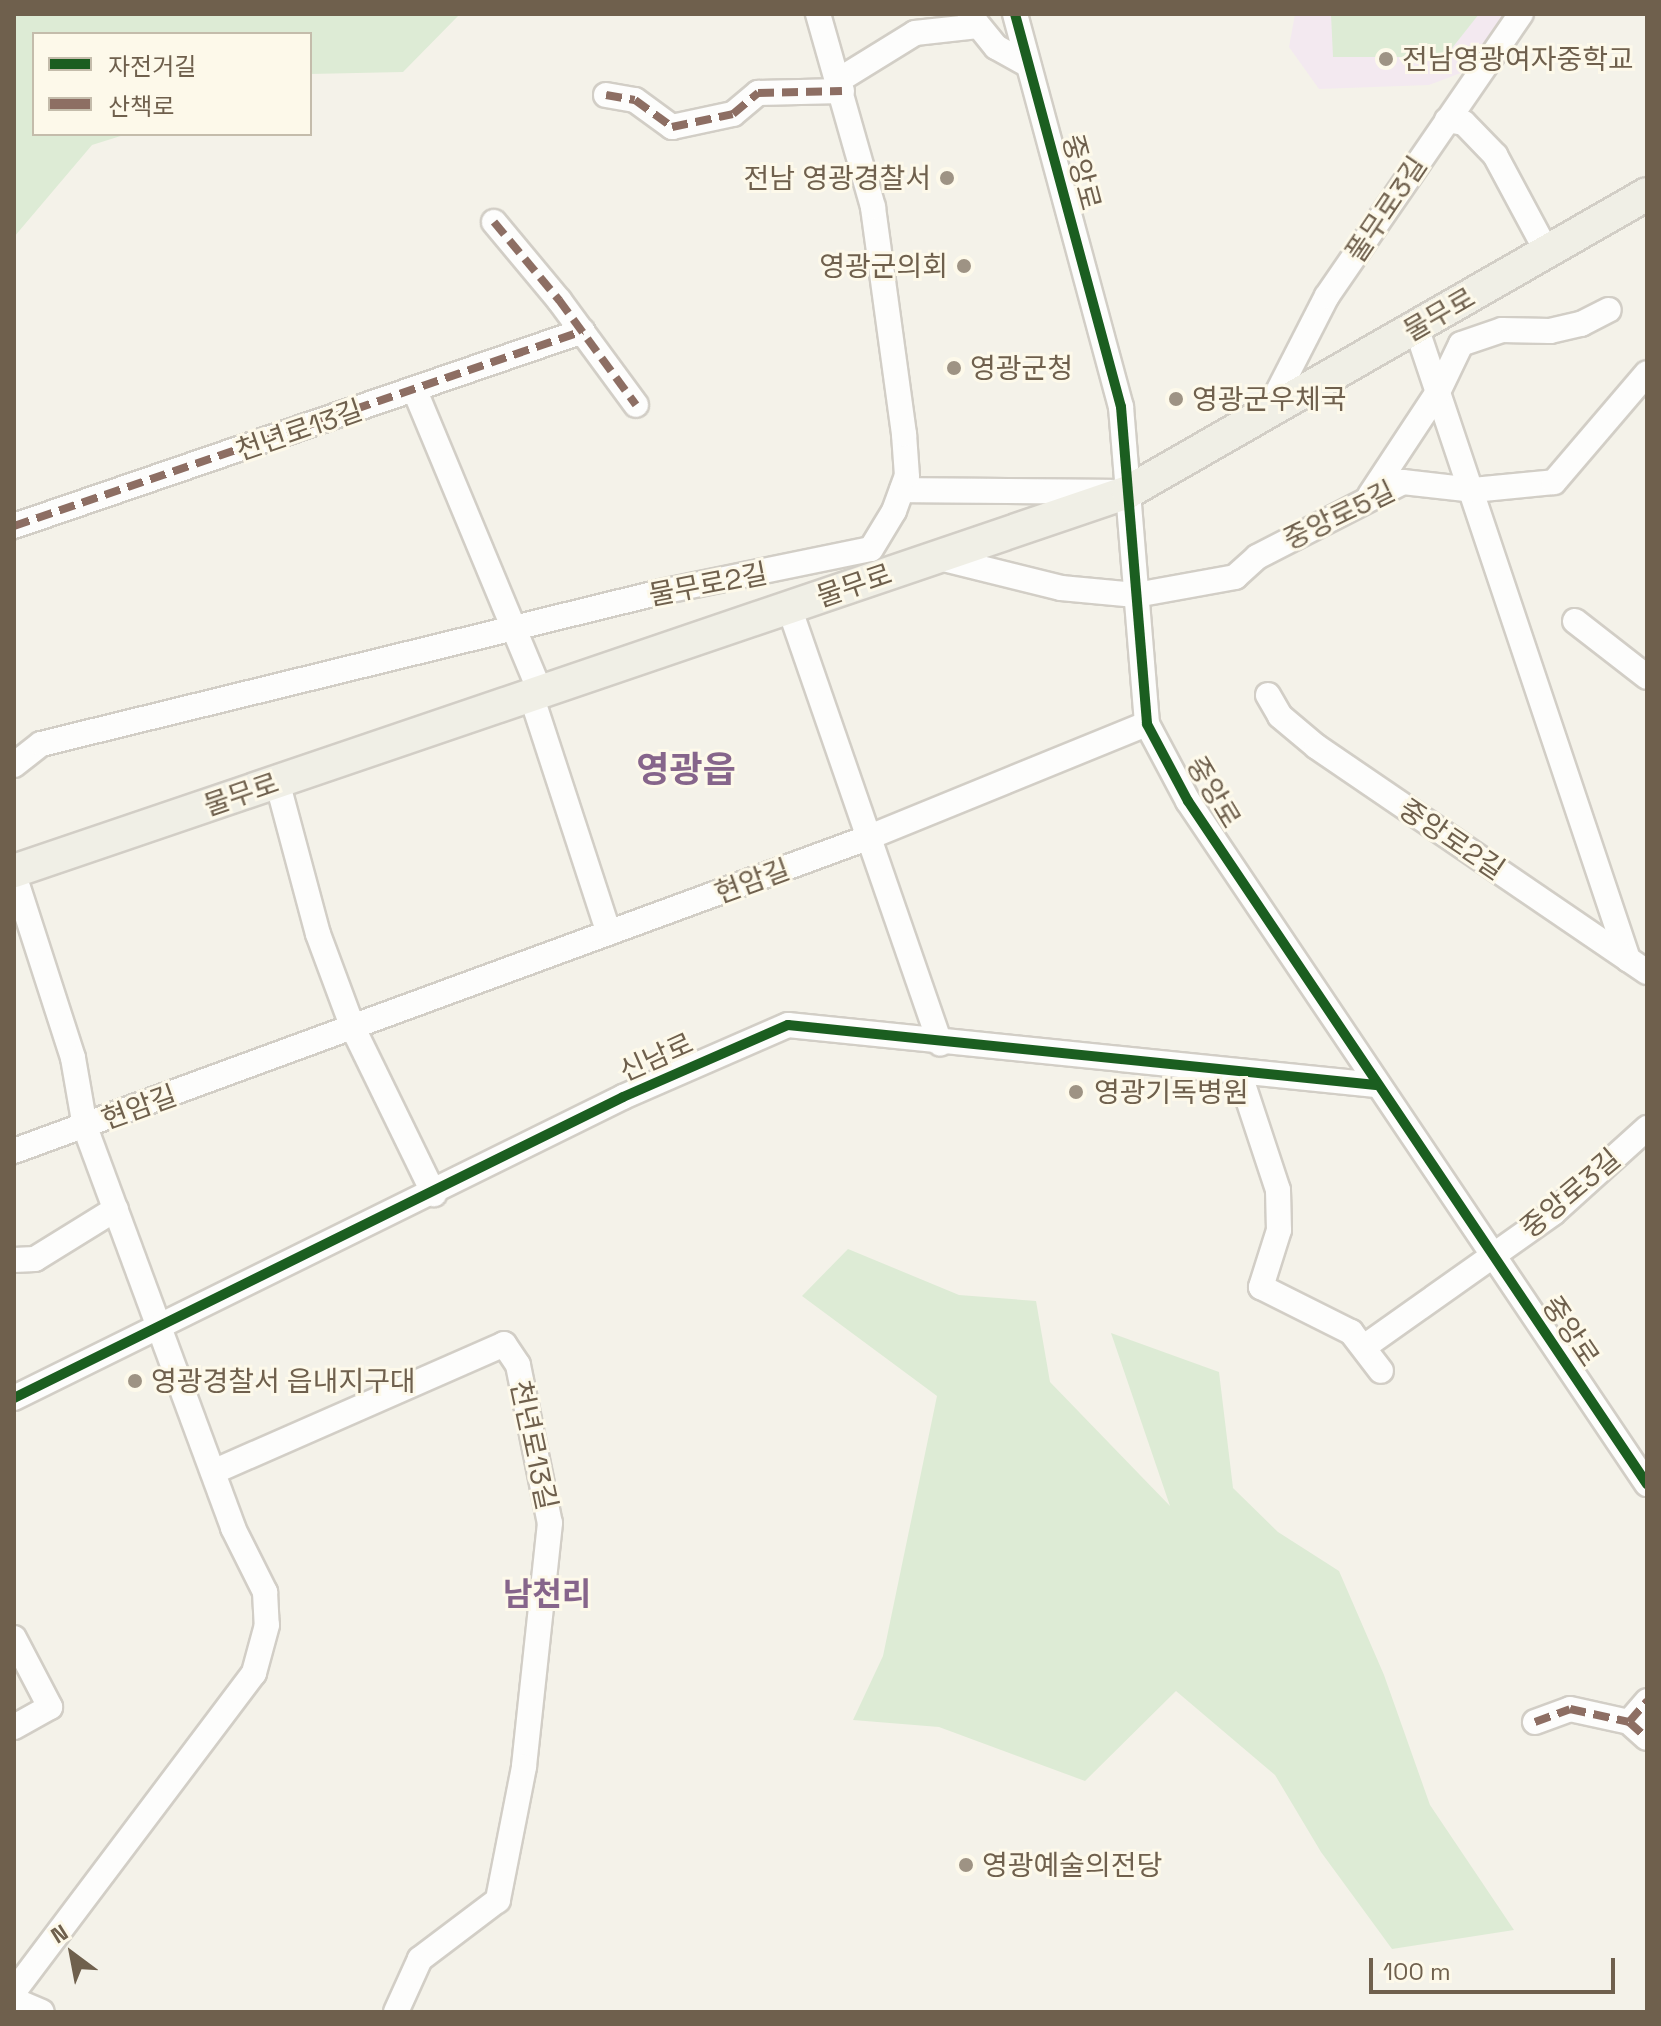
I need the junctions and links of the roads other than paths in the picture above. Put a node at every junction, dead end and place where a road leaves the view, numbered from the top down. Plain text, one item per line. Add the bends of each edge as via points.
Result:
1 (818, 14) edge
2 (1015, 14) edge
3 (1521, 14) edge
4 (974, 20) edge
5 (1028, 65) junction
6 (840, 85) junction
7 (606, 95) dead end
8 (1447, 120) junction
9 (1647, 194) edge
10 (494, 222) dead end
11 (1547, 252) junction
12 (1609, 310) dead end
13 (1416, 327) junction
14 (583, 331) junction
15 (1647, 373) edge
16 (415, 391) junction
17 (1438, 392) junction
18 (636, 405) dead end
19 (1267, 413) junction
20 (902, 490) junction
21 (1473, 490) junction
22 (1128, 492) junction
23 (1370, 495) junction
24 (14, 526) edge
25 (936, 557) junction
26 (1136, 595) junction
27 (789, 607) junction
28 (1575, 621) dead end
29 (514, 628) junction
30 (1647, 677) edge
31 (536, 693) junction
32 (1268, 695) dead end
33 (1147, 724) junction
34 (14, 765) edge
35 (277, 781) junction
36 (867, 838) junction
37 (14, 873) edge
38 (609, 933) junction
39 (1638, 965) edge
40 (353, 1028) junction
41 (940, 1044) junction
42 (1239, 1072) junction
43 (1376, 1085) junction
44 (85, 1127) junction
45 (1647, 1128) edge
46 (14, 1151) edge
47 (434, 1194) junction
48 (116, 1209) junction
49 (1490, 1256) junction
50 (14, 1260) edge
51 (159, 1324) junction
52 (1364, 1347) junction
53 (1381, 1371) dead end
54 (14, 1398) edge
55 (213, 1472) junction
56 (1647, 1484) edge
57 (14, 1638) edge
58 (1647, 1701) edge
59 (1535, 1722) dead end
60 (14, 1727) edge
61 (1638, 1730) edge
62 (14, 1991) edge
63 (14, 2000) edge
64 (42, 2012) edge
65 (396, 2012) edge

1 - 6 street, 물무로2길
2 - 5 street, 중앙로
3 - 8 street, 풀무로3길
4 - 5 street via 996,47
4 - 6 street via 915,33
5 - 22 street, 중앙로 via 1121,407
6 - 7 street via 758,93 733,114 672,127 635,100
6 - 20 street, 물무로2길 via 873,207 904,434 907,476
8 - 11 street via 1464,123 1495,155
8 - 19 street, 풀무로3길 via 1327,296
9 - 11 main road, 물무로
10 - 14 street
11 - 13 main road, 물무로
12 - 17 street via 1581,324 1550,331 1502,330 1461,344
13 - 17 street
13 - 19 main road, 물무로
14 - 16 street, 천년로13길
14 - 18 street
15 - 21 street, 중앙로5길 via 1554,482
16 - 24 street, 천년로13길
16 - 29 street
17 - 21 street
17 - 23 street
19 - 22 main road, 물무로
20 - 22 street
20 - 29 street, 물무로2길 via 871,549
21 - 23 street, 중앙로5길 via 1403,482
21 - 39 street
22 - 25 main road, 물무로
22 - 26 street, 중앙로
23 - 26 street, 중앙로5길 via 1257,557 1235,577
25 - 26 street, 중앙로5길 via 1061,588
25 - 27 main road, 물무로
26 - 33 street, 중앙로
27 - 31 main road, 물무로
27 - 36 street
28 - 30 street
29 - 31 street
29 - 34 street, 물무로2길 via 41,744
31 - 35 main road, 물무로
31 - 38 street
32 - 39 street, 중앙로2길 via 1280,716 1317,747
33 - 36 street, 현암길
33 - 43 street, 중앙로 via 1188,801
35 - 37 main road, 물무로
35 - 40 street via 318,934
36 - 38 street, 현암길
36 - 41 street
37 - 44 street via 73,1058
38 - 40 street, 현암길
40 - 44 street, 현암길
40 - 47 street
41 - 42 street, 신남로
41 - 47 street, 신남로 via 788,1025 623,1097
42 - 43 street, 신남로
42 - 52 street via 1278,1190 1279,1230 1261,1287 1351,1332
43 - 49 street, 중앙로
44 - 46 street, 현암길
44 - 48 street
45 - 49 street, 중앙로3길 via 1553,1213
47 - 51 street, 신남로
48 - 50 street via 35,1259
48 - 51 street
49 - 52 street, 중앙로3길
49 - 56 street, 중앙로
51 - 54 street, 신남로
51 - 55 street
52 - 53 street
55 - 62 street via 265,1592 267,1625 254,1673
55 - 65 street, 천년로13길 via 504,1344 518,1365 550,1523 524,1767 498,1900 420,1959
57 - 60 street via 50,1707
58 - 61 street
59 - 61 street via 1570,1709
63 - 64 street

